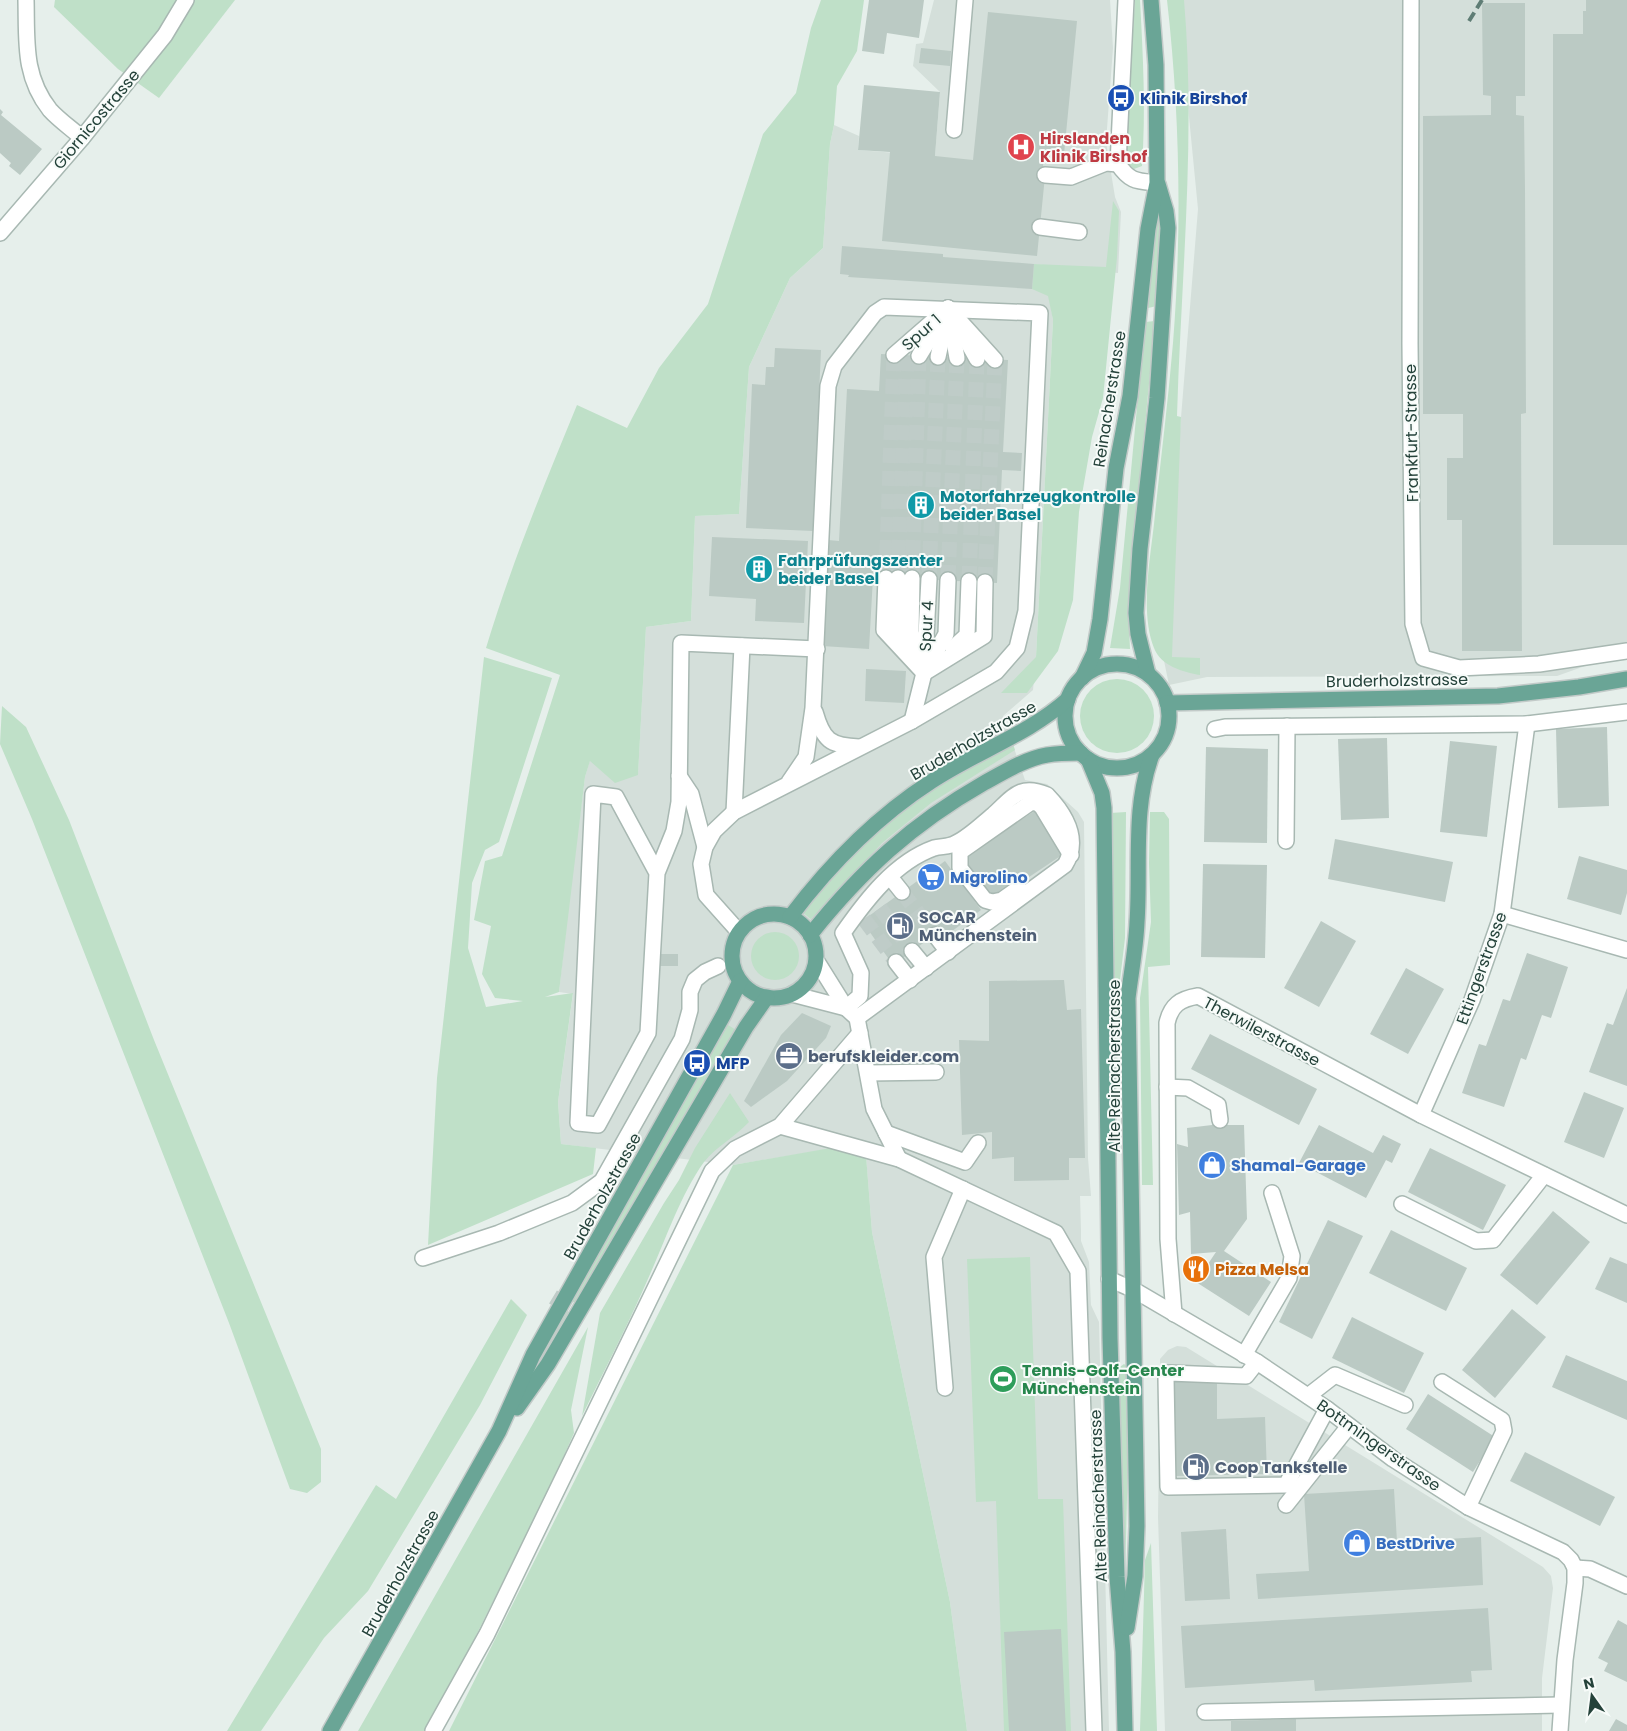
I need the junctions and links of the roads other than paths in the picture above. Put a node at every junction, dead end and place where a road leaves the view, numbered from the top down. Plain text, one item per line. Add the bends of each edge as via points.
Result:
1 (186, 0) edge
2 (965, 0) edge
3 (1126, 0) edge
4 (1151, 0) edge
5 (1411, 0) edge
6 (28, 2) edge
7 (954, 130) dead end
8 (82, 138) junction
9 (1118, 164) junction
10 (1045, 175) dead end
11 (1157, 182) junction
12 (1040, 227) dead end
13 (1079, 232) dead end
14 (0, 233) edge
15 (948, 308) junction
16 (907, 355) tunnel mouth
17 (938, 357) tunnel mouth
18 (957, 358) tunnel mouth
19 (977, 359) tunnel mouth
20 (995, 360) tunnel mouth
21 (898, 578) tunnel mouth
22 (929, 579) tunnel mouth
23 (948, 580) tunnel mouth
24 (969, 581) tunnel mouth
25 (985, 582) tunnel mouth
26 (742, 646) junction
27 (817, 649) junction
28 (1627, 650) edge
29 (924, 673) junction
30 (1148, 674) junction
31 (1082, 678) junction
32 (1627, 679) edge
33 (1068, 699) junction
34 (1167, 703) junction
35 (813, 708) junction
36 (1627, 712) edge
37 (912, 721) junction
38 (1527, 724) junction
39 (1287, 726) junction
40 (1215, 729) dead end
41 (860, 747) junction
42 (1152, 755) junction
43 (1085, 756) junction
44 (679, 776) junction
45 (789, 782) junction
46 (734, 812) junction
47 (1286, 841) dead end
48 (705, 847) junction
49 (1071, 855) junction
50 (657, 873) junction
51 (1055, 875) junction
52 (890, 876) junction
53 (902, 892) tunnel mouth
54 (1502, 914) junction
55 (790, 917) junction
56 (739, 932) junction
57 (935, 935) tunnel mouth
58 (810, 936) junction
59 (1627, 950) edge
60 (912, 951) tunnel mouth
61 (948, 952) junction
62 (816, 960) junction
63 (896, 962) tunnel mouth
64 (718, 966) dead end
65 (926, 968) junction
66 (910, 980) junction
67 (740, 981) junction
68 (792, 994) junction
69 (767, 997) junction
70 (852, 1013) junction
71 (860, 1033) junction
72 (936, 1072) dead end
73 (868, 1073) junction
74 (1167, 1087) junction
75 (1421, 1116) junction
76 (1220, 1120) dead end
77 (780, 1126) junction
78 (886, 1133) junction
79 (978, 1142) dead end
80 (899, 1158) junction
81 (1544, 1175) junction
82 (963, 1189) junction
83 (1272, 1193) dead end
84 (1402, 1204) dead end
85 (1627, 1215) edge
86 (423, 1258) dead end
87 (1109, 1279) junction
88 (1134, 1290) junction
89 (1174, 1314) junction
90 (1250, 1358) junction
91 (1442, 1382) dead end
92 (945, 1388) dead end
93 (1308, 1396) junction
94 (1405, 1405) dead end
95 (1327, 1409) junction
96 (1349, 1426) junction
97 (500, 1431) junction
98 (1286, 1505) dead end
99 (1468, 1507) junction
100 (1575, 1568) junction
101 (1627, 1586) edge
102 (1123, 1652) junction
103 (1560, 1705) junction
104 (1205, 1712) dead end
105 (330, 1731) edge
106 (433, 1731) edge
107 (1094, 1731) edge
108 (1125, 1731) edge
109 (1560, 1731) edge

1 - 8 street, Giornicostrasse via 165,35
2 - 7 street
3 - 9 street
4 - 11 main road, Reinacherstrasse via 1156,65
5 - 28 street, Frankfurt-Strasse via 1413,624 1423,658 1459,668 1539,664
6 - 8 street via 27,57 34,86 51,111
8 - 14 street, Giornicostrasse
9 - 10 street via 1106,163 1071,177
9 - 11 street via 1126,176 1138,181
11 - 30 main road, Reinacherstrasse via 1168,228 1136,613
11 - 31 main road, Reinacherstrasse via 1148,229 1130,396 1116,468 1100,619 1094,653
12 - 13 street
15 - 16 street
15 - 17 street
15 - 18 street
15 - 19 street
15 - 20 street
15 - 27 street via 884,307 875,313 834,366 828,386
15 - 37 street via 1040,313 1026,611 1017,648 996,672
21 - 29 street via 897,632
22 - 29 street, Spur 4
23 - 29 street via 946,634
24 - 29 street via 968,636
25 - 29 street via 984,636
26 - 27 street
26 - 44 street via 681,643
26 - 46 street
27 - 35 street
29 - 37 street
30 - 31 main road via 1132,666 1111,664
30 - 34 main road via 1161,688
31 - 33 main road
32 - 34 main road, Bruderholzstrasse via 1498,696
33 - 43 main road via 1069,735
33 - 55 main road, Bruderholzstrasse via 1050,715 932,780 884,816 845,851
34 - 42 main road via 1168,722 1163,741
35 - 41 street via 820,730 828,740 841,746
35 - 45 street via 806,757
36 - 38 street
37 - 41 street
38 - 39 street
38 - 54 street, Ettingerstrasse
39 - 40 street
39 - 47 street
41 - 45 street
42 - 43 main road via 1134,765 1122,767 1098,764
42 - 88 main road, Alte Reinacherstrasse via 1140,806 1138,922 1128,998
43 - 58 main road via 1061,753 1036,758 949,803 870,866
43 - 87 main road, Alte Reinacherstrasse via 1102,793 1104,808
44 - 48 street via 691,794
44 - 50 street via 674,831
45 - 46 street
46 - 48 street via 714,831
48 - 56 street via 701,864 706,895
49 - 51 street
49 - 51 street via 1036,802 960,852 960,868 985,900 992,902 1002,900 1040,874
49 - 52 street via 1071,829 1054,802 1048,795 1027,790 1007,799 994,814 956,844 934,848 912,859
50 - 50 street via 616,797 593,794 578,1123 598,1125 648,1033
51 - 61 street
52 - 53 street
52 - 70 street via 876,902 843,933 861,973 860,996
54 - 59 street
54 - 75 street, Ettingerstrasse via 1472,1000
55 - 56 main road via 762,916
55 - 58 main road
56 - 67 main road via 732,957
57 - 61 street
58 - 62 main road
60 - 65 street
61 - 65 street
62 - 68 main road via 804,986
62 - 70 street
63 - 66 street
64 - 86 street via 695,980 682,1039 602,1181 572,1203 499,1233
65 - 66 street
66 - 70 street
67 - 69 main road via 757,995
67 - 97 main road, Bruderholzstrasse via 533,1355
68 - 69 main road via 780,998
68 - 70 street
69 - 97 main road, Bruderholzstrasse via 746,1026 548,1364
70 - 71 street
71 - 73 street
71 - 77 street
72 - 73 street
73 - 78 street via 874,1109
74 - 75 street, Therwilerstrasse via 1167,1023 1170,1011 1186,998 1198,996
74 - 76 street via 1188,1088 1218,1105
74 - 89 street, Therwilerstrasse via 1168,1238
75 - 81 street, Therwilerstrasse
77 - 80 street
77 - 106 street via 735,1148 712,1171 487,1634
78 - 79 street via 965,1162
78 - 80 street
80 - 82 street
81 - 84 street via 1493,1240 1476,1241
81 - 85 street, Therwilerstrasse
82 - 92 street via 934,1257
82 - 107 street via 1056,1233 1078,1271
83 - 90 street via 1292,1256 1289,1278
87 - 88 street
87 - 102 main road, Alte Reinacherstrasse via 1117,1578
88 - 89 street, Bottmingerstrasse
88 - 102 main road, Alte Reinacherstrasse via 1137,1526 1135,1576
89 - 90 street, Bottmingerstrasse
90 - 93 street, Bottmingerstrasse
90 - 95 street via 1246,1376 1169,1374 1166,1378 1168,1487 1286,1485
91 - 99 street via 1502,1420 1504,1431
93 - 94 street via 1335,1375
93 - 95 street, Bottmingerstrasse
95 - 96 street, Bottmingerstrasse
96 - 98 street
96 - 99 street, Bottmingerstrasse via 1393,1459
97 - 105 main road, Bruderholzstrasse
99 - 100 street, Bottmingerstrasse via 1563,1552
100 - 101 street via 1590,1569
100 - 103 street via 1576,1583
102 - 108 main road, Alte Reinacherstrasse
103 - 104 street
103 - 109 street

